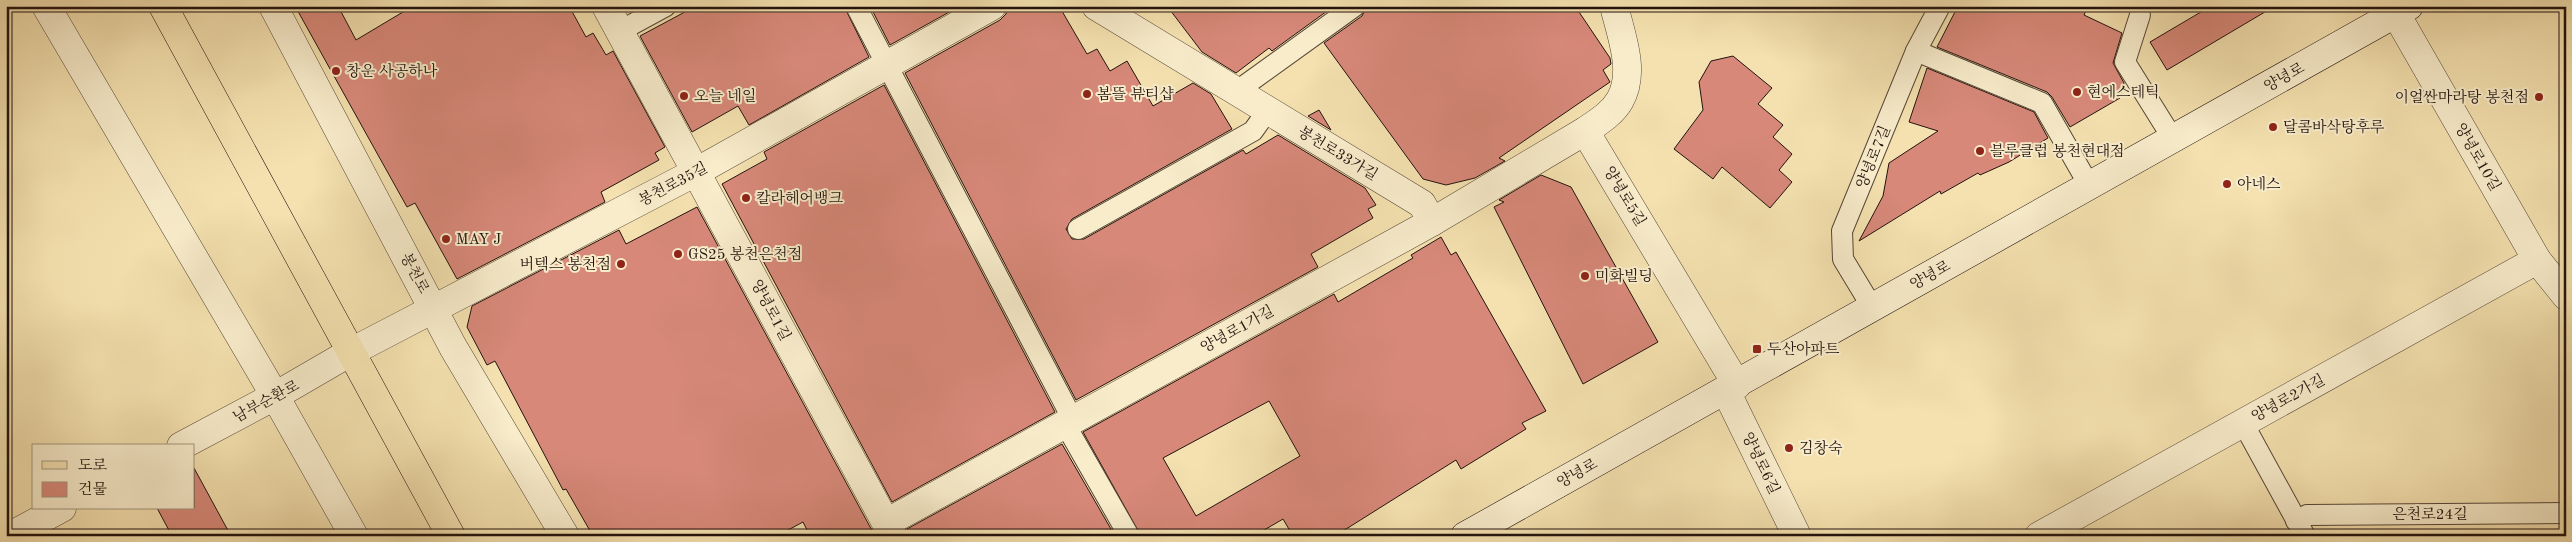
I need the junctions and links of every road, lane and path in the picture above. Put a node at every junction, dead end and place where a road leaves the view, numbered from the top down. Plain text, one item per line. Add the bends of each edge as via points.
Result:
1 (46, 6) edge
2 (163, 6) edge
3 (273, 6) edge
4 (606, 6) edge
5 (666, 6) edge
6 (856, 6) edge
7 (992, 6) edge
8 (1096, 6) edge
9 (1355, 6) edge
10 (1614, 6) edge
11 (1940, 6) edge
12 (2399, 9) edge
13 (2140, 15) dead end
14 (620, 31) junction
15 (1916, 51) junction
16 (887, 65) junction
17 (1237, 91) junction
18 (1268, 110) junction
19 (1585, 131) junction
20 (2172, 139) junction
21 (696, 172) junction
22 (2089, 186) junction
23 (1432, 222) junction
24 (1078, 228) dead end
25 (2537, 260) junction
26 (2566, 296) edge
27 (1872, 307) junction
28 (435, 310) junction
29 (349, 353) junction
30 (1731, 388) junction
31 (275, 396) junction
32 (1069, 422) junction
33 (2243, 423) junction
34 (185, 444) edge
35 (58, 510) edge
36 (2566, 513) edge
37 (2300, 528) edge
38 (890, 530) edge
39 (10, 536) edge
40 (354, 536) edge
41 (451, 536) edge
42 (565, 536) edge
43 (1129, 536) edge
44 (1465, 536) edge
45 (1797, 536) edge
46 (2039, 536) edge

1 - 31 street
2 - 29 main road
3 - 28 street, 봉천로
4 - 14 street, 양녕로1길
5 - 14 lane
6 - 16 lane
7 - 16 street, 봉천로35길
8 - 17 street, 봉천로33가길
9 - 17 lane
10 - 19 street via 1627,57 1626,85 1620,101 1608,115
11 - 15 lane, 양녕로7길
12 - 20 street, 양녕로
12 - 25 street, 양녕로10길
13 - 20 lane via 2125,62
14 - 21 street, 양녕로1길
15 - 22 lane via 2042,104
15 - 27 lane, 양녕로7길 via 1842,231 1843,259
16 - 21 street, 봉천로35길
16 - 32 lane
17 - 18 street, 봉천로33가길
18 - 23 street, 봉천로33가길 via 1422,204
18 - 24 lane via 1253,131
19 - 23 street, 양녕로1가길
19 - 30 street, 양녕로5길
20 - 22 street, 양녕로
21 - 28 street, 봉천로35길
21 - 38 street, 양녕로1길
22 - 27 street, 양녕로
23 - 32 street, 양녕로1가길
25 - 26 street, 양녕로10길
25 - 33 street, 양녕로2가길
27 - 30 street, 양녕로
28 - 29 street, 봉천로35길
28 - 42 street, 봉천로
29 - 31 street, 남부순환로
29 - 41 main road
30 - 44 street, 양녕로
30 - 45 street, 양녕로6길
31 - 34 street, 남부순환로
31 - 40 street
32 - 38 street, 양녕로1가길
32 - 43 lane
33 - 37 lane
33 - 46 street, 양녕로2가길
35 - 39 street
36 - 37 lane, 은천로24길 via 2307,515

